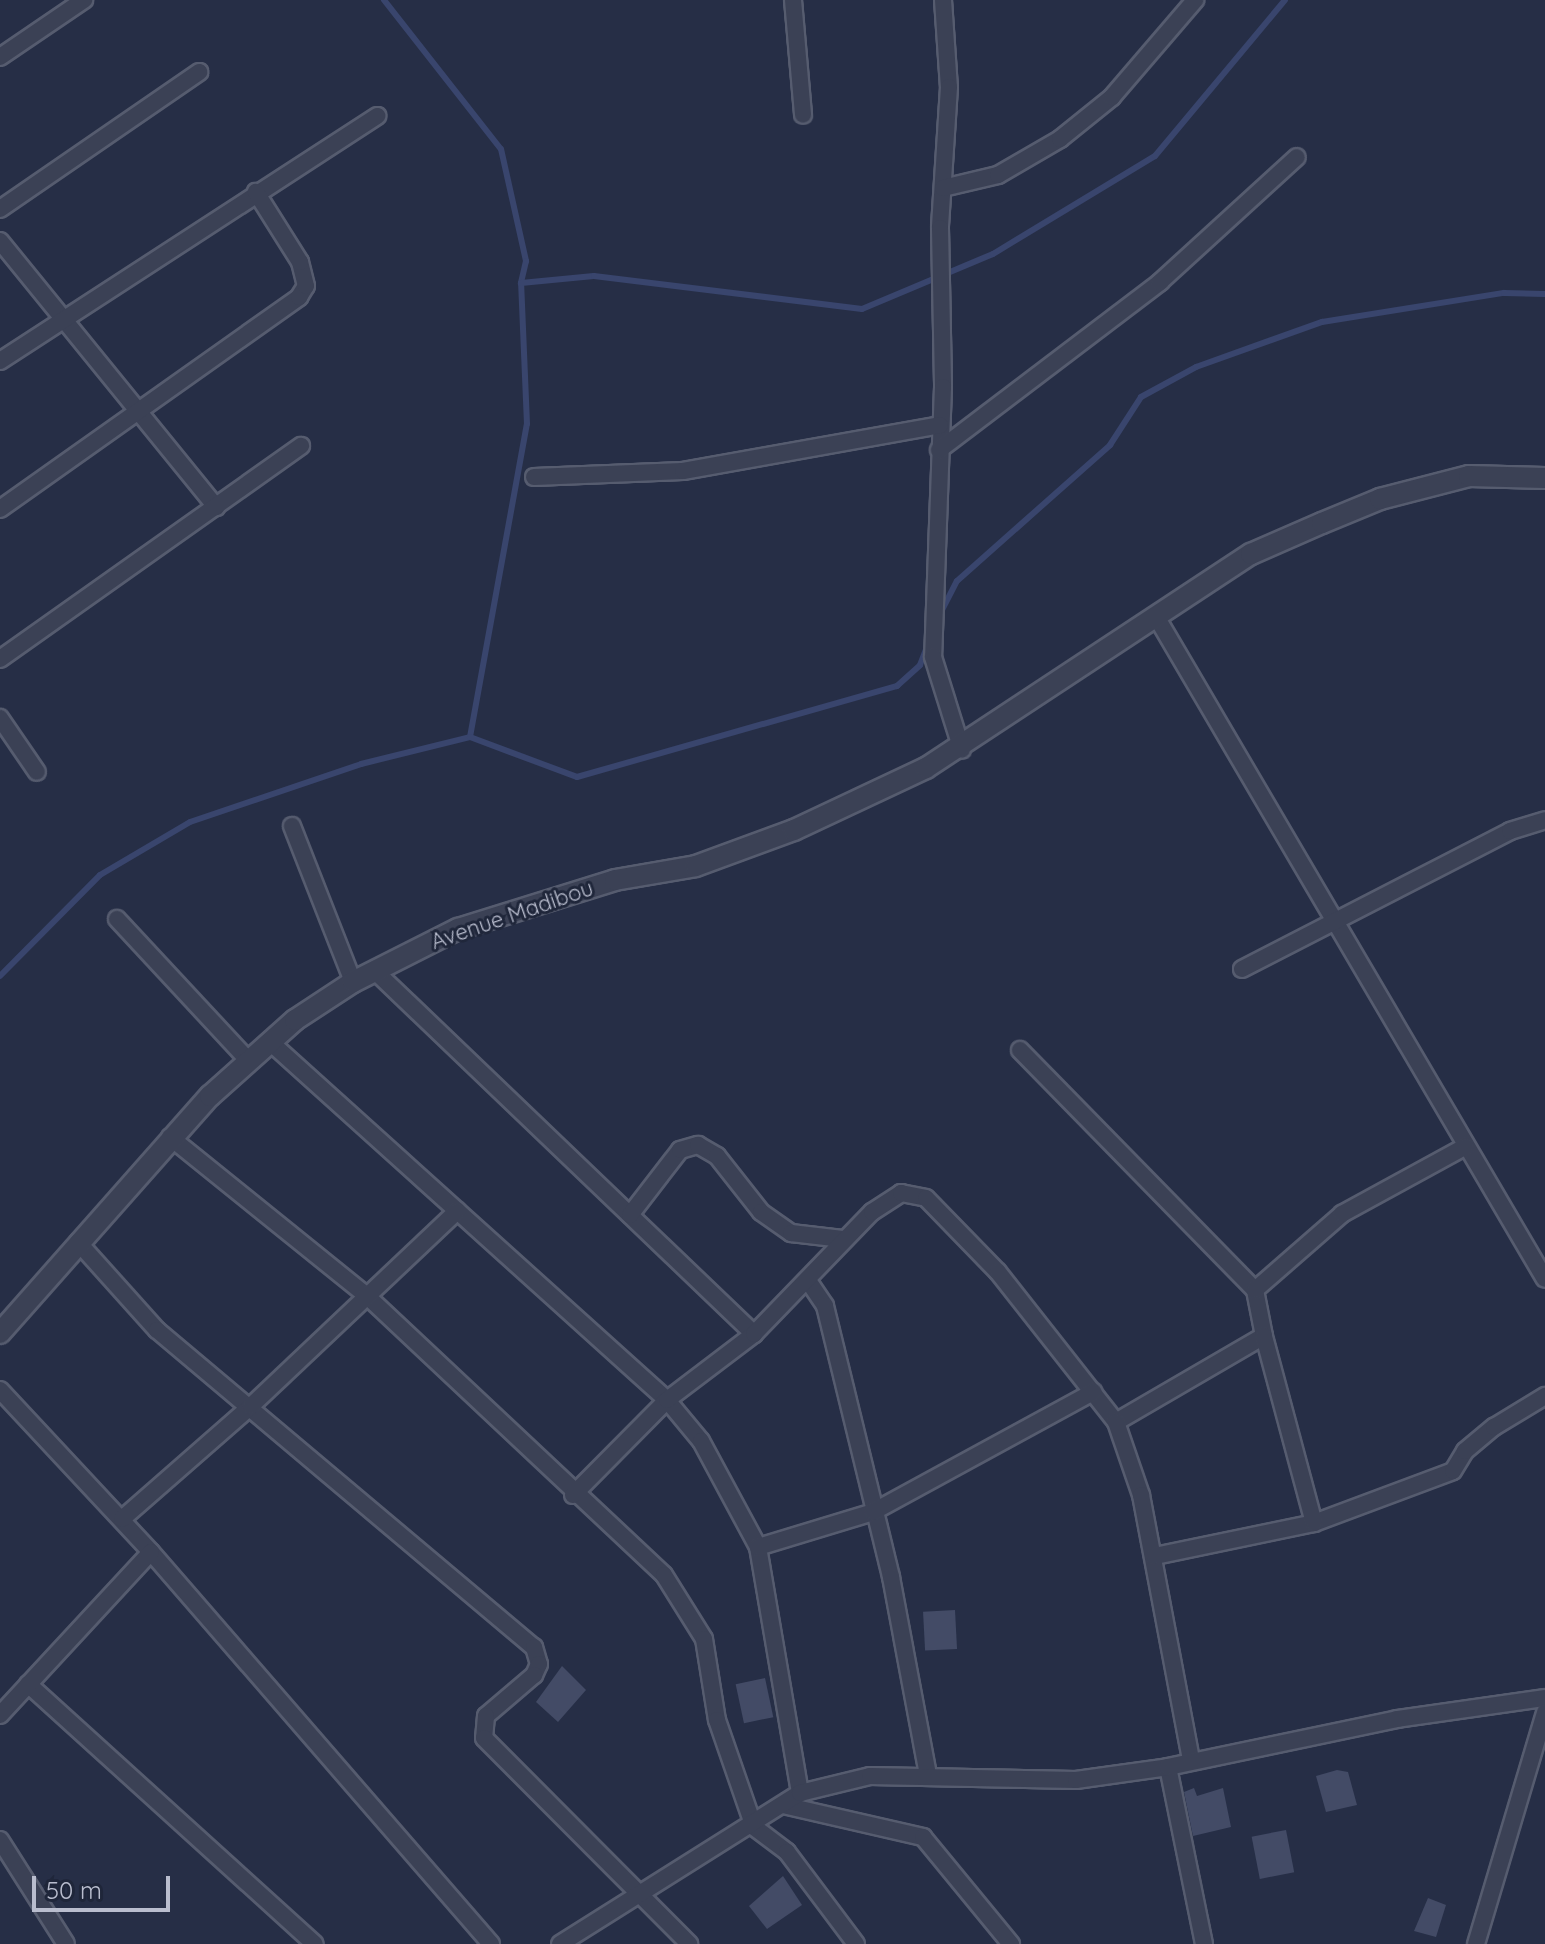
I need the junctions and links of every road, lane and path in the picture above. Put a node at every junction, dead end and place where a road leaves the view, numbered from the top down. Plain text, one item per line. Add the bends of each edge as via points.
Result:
1 (84, 0) edge
2 (793, 0) edge
3 (943, 0) edge
4 (1195, 0) edge
5 (0, 57) edge
6 (199, 72) dead end
7 (803, 115) dead end
8 (377, 116) dead end
9 (1297, 157) dead end
10 (943, 188) junction
11 (256, 192) junction
12 (0, 209) edge
13 (0, 241) edge
14 (62, 316) junction
15 (0, 361) edge
16 (140, 412) junction
17 (940, 425) junction
18 (301, 446) dead end
19 (939, 450) junction
20 (534, 477) dead end
21 (1545, 478) edge
22 (216, 507) junction
23 (0, 509) edge
24 (1157, 618) junction
25 (0, 659) edge
26 (0, 718) edge
27 (962, 750) junction
28 (37, 772) dead end
29 (1545, 820) edge
30 (292, 826) dead end
31 (117, 919) dead end
32 (1337, 919) junction
33 (1242, 969) dead end
34 (375, 971) junction
35 (353, 982) junction
36 (269, 1041) junction
37 (1020, 1050) dead end
38 (248, 1060) junction
39 (170, 1137) junction
40 (1466, 1146) junction
41 (457, 1211) junction
42 (630, 1215) junction
43 (843, 1239) junction
44 (78, 1242) junction
45 (1545, 1279) edge
46 (809, 1282) junction
47 (1255, 1290) junction
48 (367, 1296) junction
49 (0, 1333) edge
50 (754, 1334) junction
51 (1264, 1336) junction
52 (0, 1390) edge
53 (1093, 1392) junction
54 (1545, 1396) edge
55 (667, 1400) junction
56 (251, 1406) junction
57 (1116, 1422) junction
58 (573, 1495) junction
59 (873, 1512) junction
60 (122, 1519) junction
61 (1314, 1523) junction
62 (758, 1547) junction
63 (151, 1552) junction
64 (1155, 1556) junction
65 (28, 1684) junction
66 (1545, 1698) edge
67 (1545, 1712) edge
68 (0, 1715) edge
69 (1191, 1760) junction
70 (1168, 1767) junction
71 (928, 1775) junction
72 (800, 1793) junction
73 (783, 1805) junction
74 (754, 1827) junction
75 (0, 1840) edge
76 (646, 1894) junction
77 (66, 1944) edge
78 (315, 1944) edge
79 (491, 1944) edge
80 (560, 1944) edge
81 (689, 1944) edge
82 (856, 1944) edge
83 (1011, 1944) edge
84 (1204, 1944) edge
85 (1476, 1944) edge

1 - 5 street
2 - 7 street
3 - 10 street via 949,87
4 - 10 street via 1112,97 1060,139 998,175
6 - 12 street
8 - 11 street
9 - 19 street via 1160,282
10 - 17 street
11 - 14 street
11 - 16 street via 300,262 306,286 299,297
13 - 14 street
14 - 15 street
14 - 16 street
16 - 22 street
16 - 23 street
17 - 19 street
17 - 20 street via 683,471
18 - 22 street
19 - 27 street via 933,657
21 - 24 street, Avenue Madibou via 1469,476 1380,499 1251,554
22 - 25 street
24 - 27 street, Avenue Madibou
24 - 32 street
26 - 28 street
27 - 34 street, Avenue Madibou via 794,830 696,866 615,880 458,929
29 - 32 street
30 - 35 street
31 - 38 street
32 - 33 street
32 - 40 street
34 - 35 street, Avenue Madibou
34 - 42 street
35 - 36 street, Avenue Madibou
36 - 38 street, Avenue Madibou
36 - 41 street
37 - 47 street
38 - 39 street, Avenue Madibou
39 - 44 street, Avenue Madibou
39 - 48 street
40 - 45 street
40 - 47 street via 1342,1214
41 - 48 street
41 - 55 street
42 - 43 street via 680,1150 698,1145 717,1156 761,1212 791,1233
42 - 50 street
43 - 46 street
43 - 53 street via 901,1193 926,1198 998,1272
44 - 49 street, Avenue Madibou
44 - 56 street via 157,1330
46 - 50 street
46 - 59 street via 825,1306
47 - 51 street
48 - 56 street
48 - 58 street
50 - 55 street
51 - 57 street
51 - 61 street
52 - 60 street
53 - 57 street
53 - 59 street
54 - 61 street via 1474,1443 1453,1471
55 - 58 street
55 - 62 street via 701,1441
56 - 60 street
56 - 76 street via 534,1647 539,1664 534,1675 486,1716 484,1738
57 - 64 street
58 - 74 street via 686,1601 704,1639 717,1720
59 - 62 street
59 - 71 street
60 - 63 street
61 - 64 street
62 - 72 street
63 - 65 street
63 - 79 street
64 - 69 street
65 - 68 street
65 - 78 street
66 - 69 street via 1397,1719
67 - 85 street
69 - 70 street
70 - 71 street via 1076,1780
70 - 84 street
71 - 72 street via 870,1776
72 - 73 street
73 - 74 street
73 - 83 street via 923,1837
74 - 76 street
74 - 82 street via 787,1852
75 - 77 street
76 - 80 street
76 - 81 street

